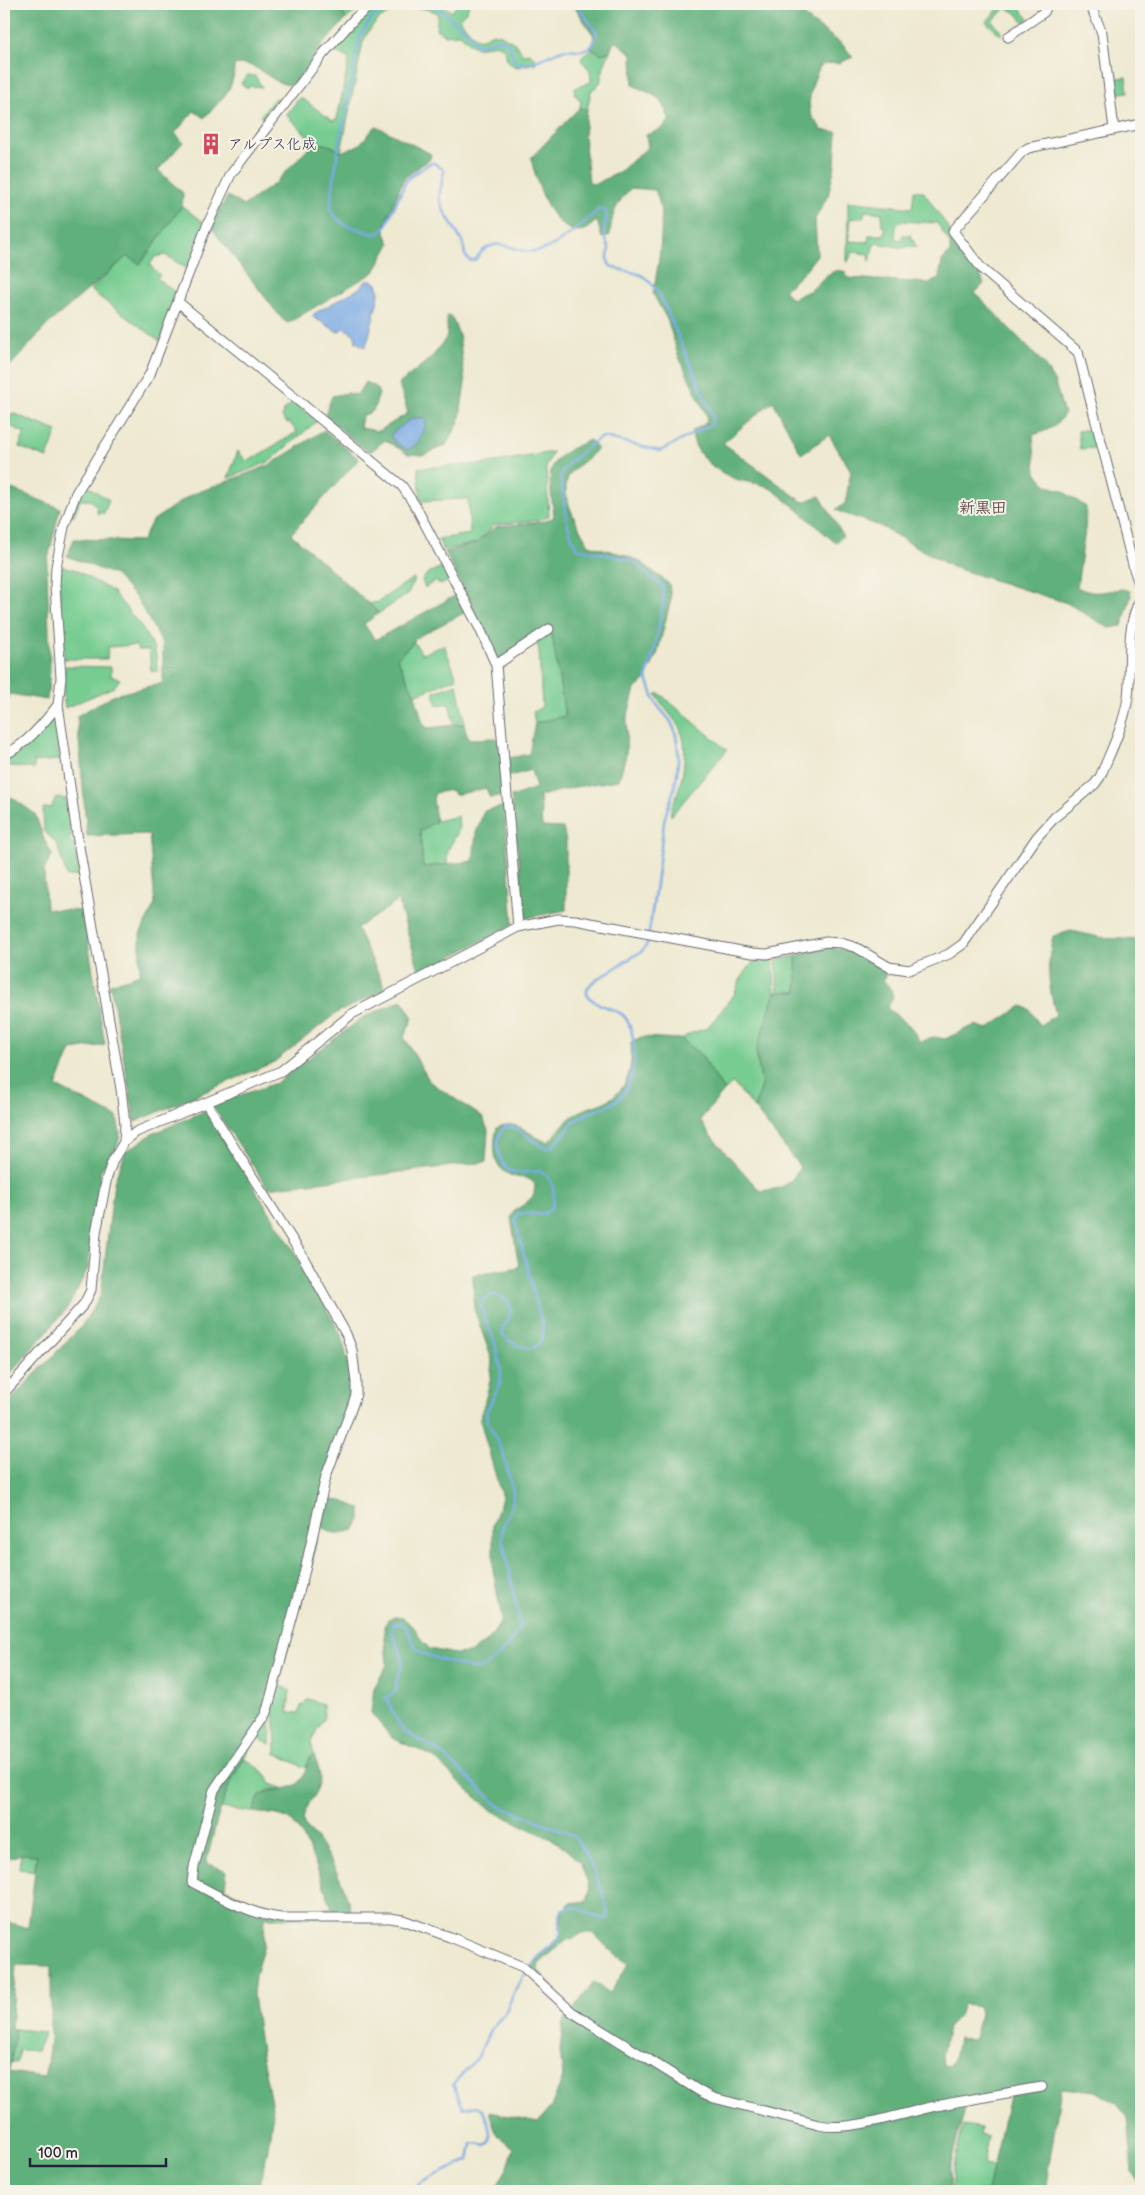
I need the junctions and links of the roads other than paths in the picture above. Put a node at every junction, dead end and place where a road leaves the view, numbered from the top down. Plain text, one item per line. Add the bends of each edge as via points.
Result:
1 (372, 4) edge
2 (1048, 4) edge
3 (1090, 4) edge
4 (1008, 37) dead end
5 (1141, 124) edge
6 (1114, 129) junction
7 (178, 302) junction
8 (1141, 589) edge
9 (1141, 598) edge
10 (548, 629) dead end
11 (496, 665) junction
12 (58, 705) junction
13 (4, 755) edge
14 (518, 927) junction
15 (206, 1103) junction
16 (124, 1142) junction
17 (4, 1393) edge
18 (1042, 2087) dead end

1 - 7 street via 324,53 231,174 217,200
2 - 4 street via 1044,12
3 - 6 street via 1102,32
5 - 6 street
6 - 8 street via 1028,148 953,231 982,269 1078,352
7 - 11 street via 409,494
7 - 12 street via 150,374 86,476 68,513 56,577 61,678
9 - 14 street via 1131,624 1128,696 1100,777 1045,827 972,934 949,954 909,970 889,967 841,943 826,942 767,954 575,920 558,919
10 - 11 street
11 - 14 street
12 - 13 street via 32,735
12 - 16 street via 121,1089
14 - 15 street via 352,1014 281,1071
15 - 16 street via 136,1132
15 - 18 street via 303,1257 346,1334 353,1358 356,1394 326,1476 306,1570 268,1707 214,1790 192,1882 265,1916 390,1918 450,1937 523,1967 572,2012 701,2092 829,2128
16 - 17 street via 113,1160 108,1177 96,1233 91,1290 68,1324

